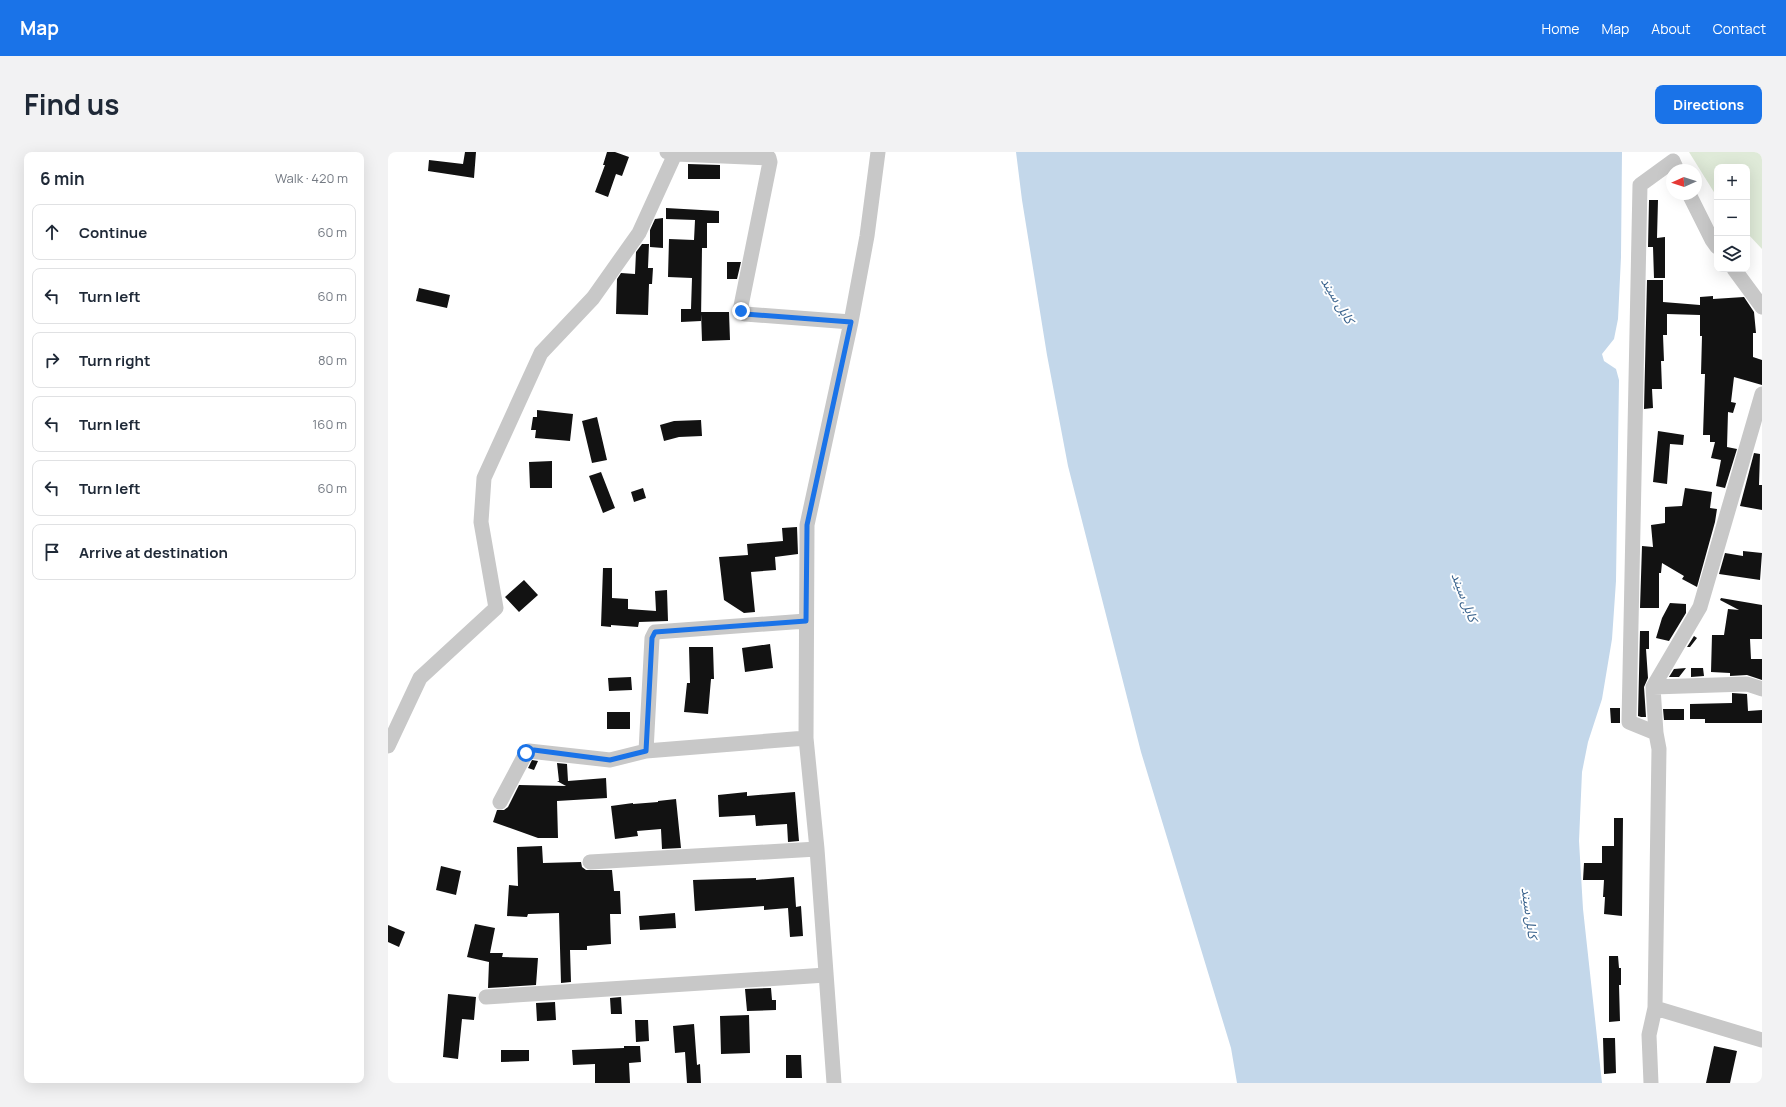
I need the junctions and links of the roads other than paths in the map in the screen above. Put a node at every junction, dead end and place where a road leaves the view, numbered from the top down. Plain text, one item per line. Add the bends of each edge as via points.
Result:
1 (878, 152) edge
2 (673, 153) edge
3 (1674, 161) edge
4 (1692, 200) edge
5 (1714, 243) edge
6 (1736, 272) edge
7 (1762, 307) edge
8 (851, 322) junction
9 (1762, 394) edge
10 (806, 621) junction
11 (1654, 687) junction
12 (1762, 689) edge
13 (1656, 733) junction
14 (806, 738) junction
15 (388, 746) edge
16 (646, 751) junction
17 (500, 802) dead end
18 (817, 849) junction
19 (590, 862) dead end
20 (826, 975) junction
21 (486, 997) dead end
22 (1655, 1008) junction
23 (1762, 1040) edge
24 (834, 1083) edge
25 (1650, 1083) edge

1 - 8 street via 867,236
2 - 8 street via 769,158 741,311 745,314
2 - 15 street via 639,233 593,298 541,353 484,478 481,522 496,608 420,678
3 - 13 street via 1640,185 1629,722
4 - 5 street
6 - 7 street
8 - 10 street via 807,525
9 - 11 street via 1700,607
10 - 14 street
10 - 16 street via 655,632 652,638
11 - 12 street via 1747,684
11 - 13 street
13 - 22 street via 1659,749
14 - 16 street
14 - 18 street
16 - 17 street via 610,760 529,751
18 - 19 street
18 - 20 street
20 - 21 street
20 - 24 street
22 - 23 street
22 - 25 street via 1649,1035

